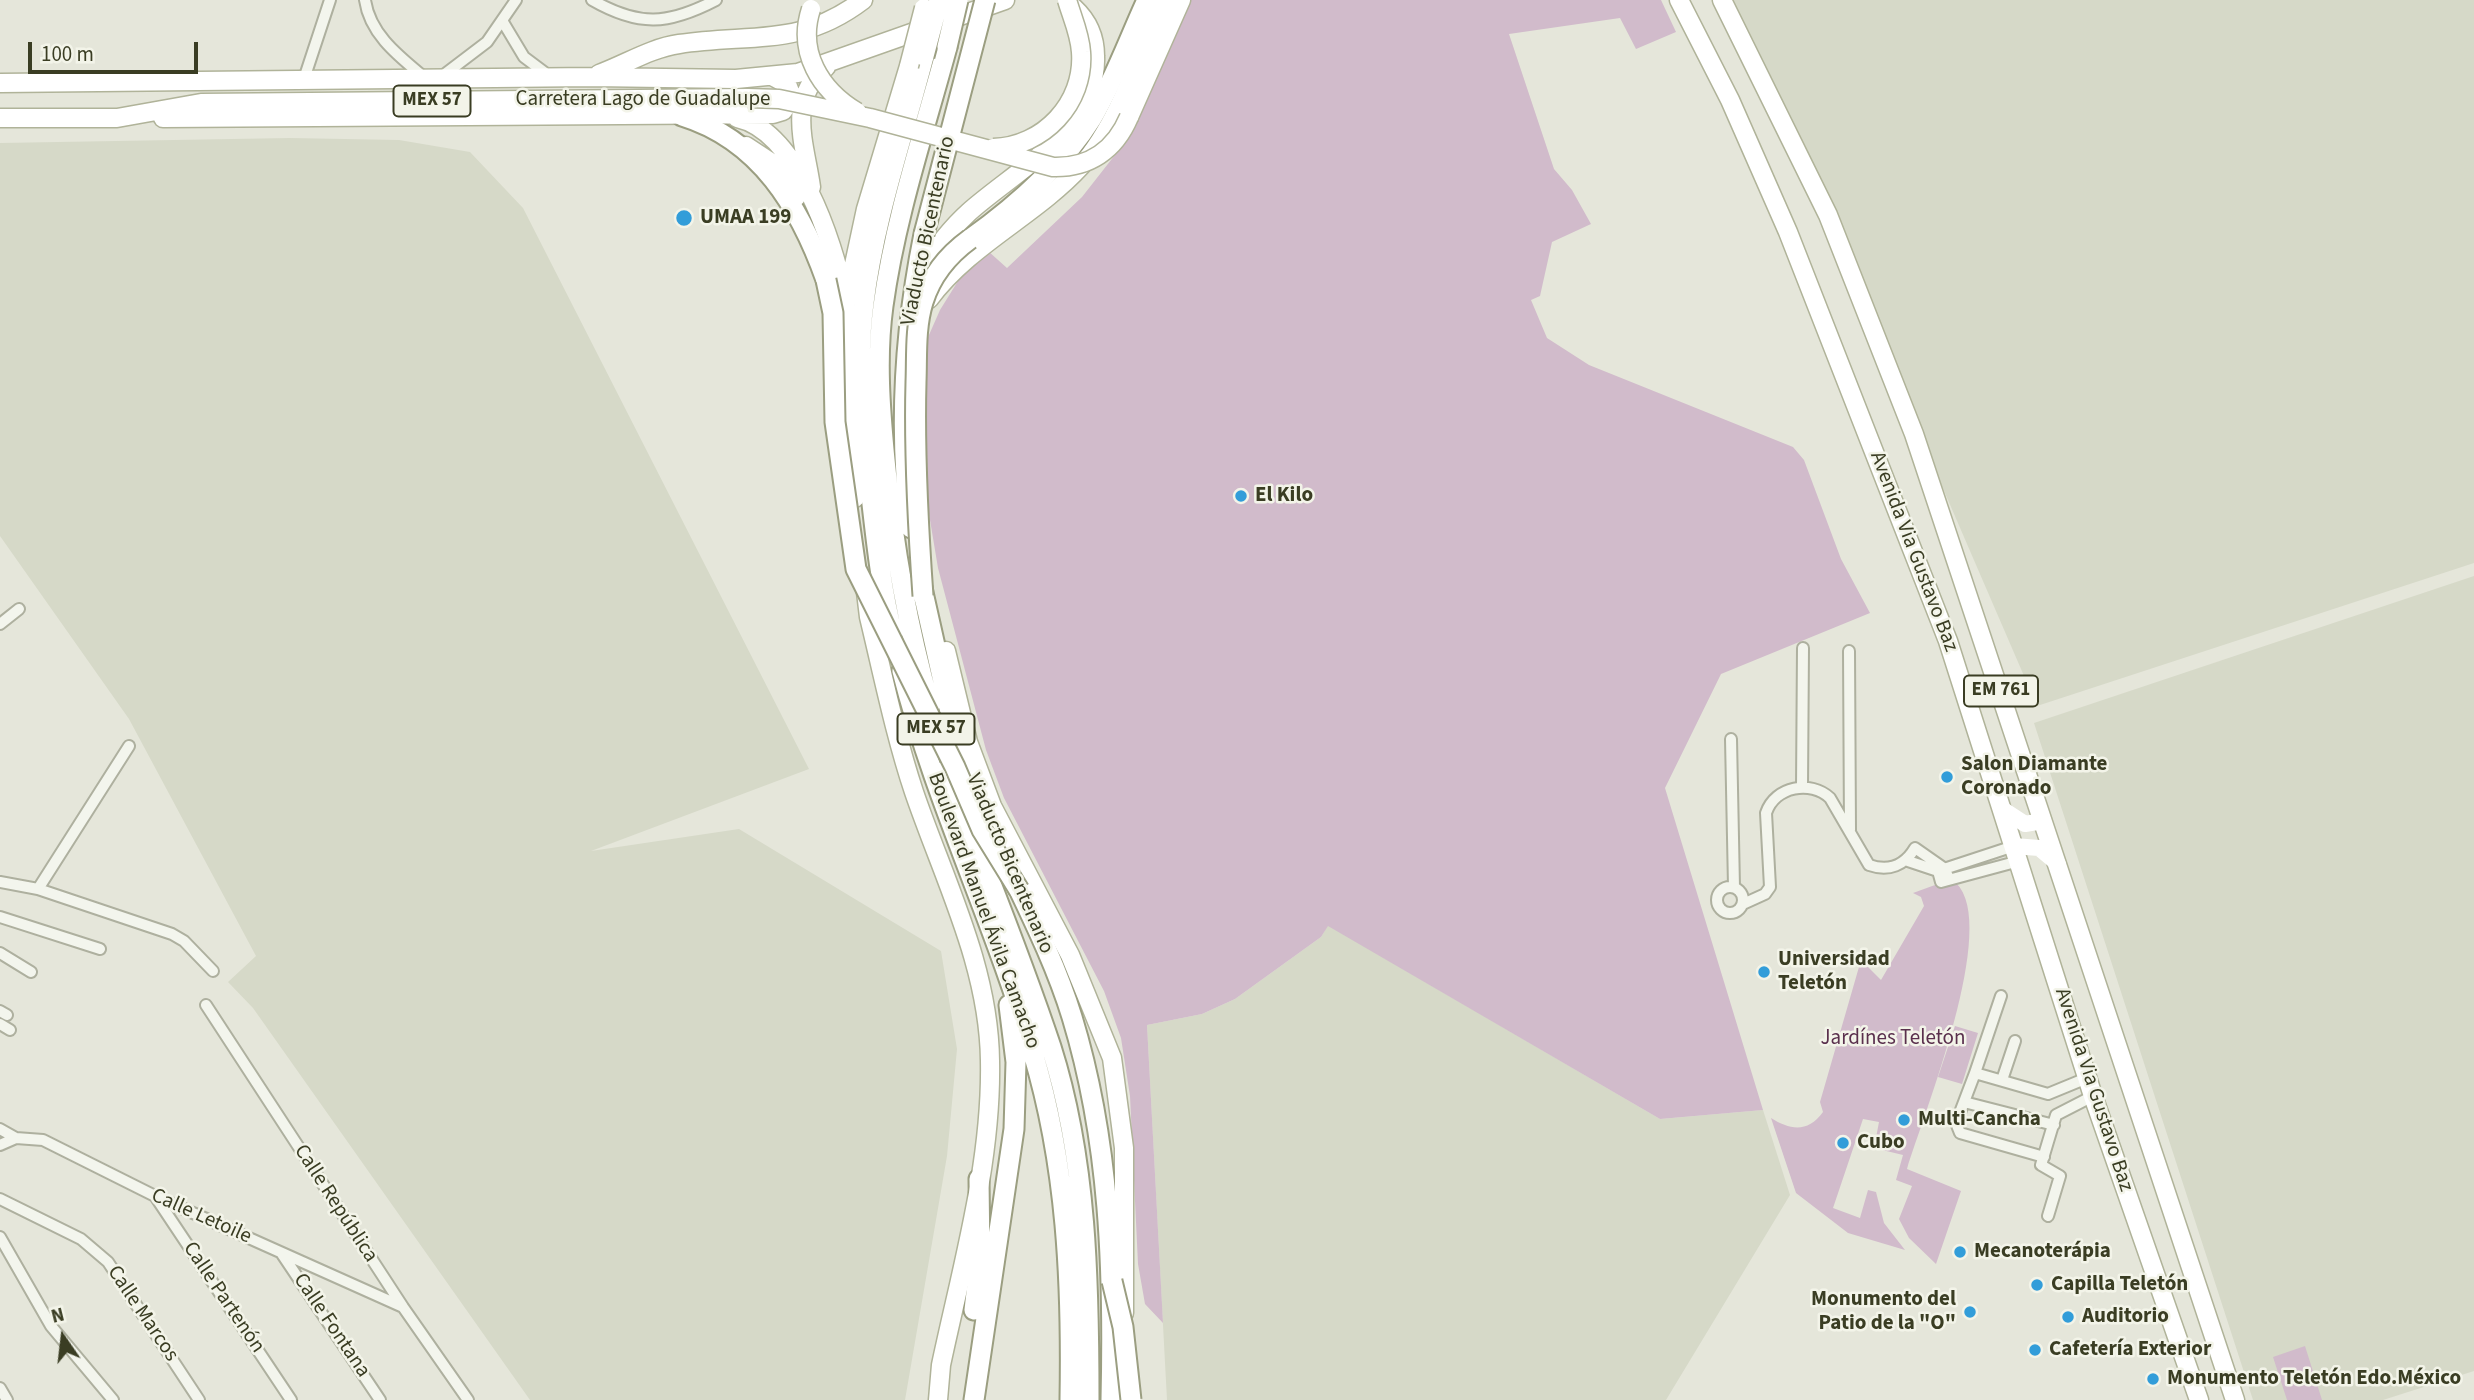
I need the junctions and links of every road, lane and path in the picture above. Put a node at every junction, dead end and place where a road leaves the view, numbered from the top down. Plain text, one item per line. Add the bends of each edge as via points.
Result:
1 (330, 0) edge
2 (365, 0) edge
3 (516, 0) edge
4 (592, 0) edge
5 (716, 0) edge
6 (863, 0) edge
7 (958, 0) edge
8 (985, 0) edge
9 (993, 0) edge
10 (1005, 0) edge
11 (1056, 0) edge
12 (1147, 0) edge
13 (1164, 0) edge
14 (1181, 0) edge
15 (1679, 0) edge
16 (1722, 0) edge
17 (932, 2) edge
18 (1070, 4) edge
19 (814, 5) edge
20 (503, 22) junction
21 (840, 59) junction
22 (917, 61) junction
23 (593, 77) junction
24 (774, 78) junction
25 (433, 79) junction
26 (554, 79) junction
27 (1109, 80) junction
28 (303, 82) junction
29 (0, 83) edge
30 (682, 116) junction
31 (723, 116) junction
32 (0, 118) edge
33 (117, 118) junction
34 (870, 118) junction
35 (742, 144) junction
36 (986, 149) junction
37 (788, 180) junction
38 (811, 201) junction
39 (801, 223) junction
40 (922, 271) junction
41 (834, 282) junction
42 (846, 302) junction
43 (913, 326) junction
44 (922, 596) junction
45 (19, 609) dead end
46 (0, 624) edge
47 (1803, 648) dead end
48 (1849, 651) dead end
49 (1731, 739) dead end
50 (129, 747) dead end
51 (1802, 786) junction
52 (2002, 809) junction
53 (2043, 821) junction
54 (1850, 833) junction
55 (2017, 853) junction
56 (1908, 861) junction
57 (2058, 864) junction
58 (1944, 873) junction
59 (0, 882) edge
60 (1734, 887) junction
61 (38, 889) junction
62 (1019, 890) junction
63 (1743, 904) junction
64 (0, 917) edge
65 (100, 949) dead end
66 (0, 953) edge
67 (1005, 970) junction
68 (214, 971) dead end
69 (31, 972) dead end
70 (2001, 996) dead end
71 (206, 1005) dead end
72 (2015, 1041) dead end
73 (1975, 1073) junction
74 (2087, 1078) junction
75 (2002, 1080) junction
76 (2093, 1096) junction
77 (1964, 1102) junction
78 (2054, 1125) junction
79 (0, 1129) edge
80 (16, 1138) junction
81 (0, 1146) edge
82 (2044, 1157) junction
83 (979, 1178) junction
84 (155, 1196) junction
85 (0, 1199) edge
86 (2048, 1216) dead end
87 (0, 1237) edge
88 (281, 1253) junction
89 (1112, 1280) junction
90 (1124, 1306) junction
91 (402, 1307) junction
92 (113, 1400) edge
93 (199, 1400) edge
94 (291, 1400) edge
95 (380, 1400) edge
96 (468, 1400) edge
97 (938, 1400) edge
98 (968, 1400) edge
99 (974, 1400) edge
100 (1070, 1400) edge
101 (1090, 1400) edge
102 (1111, 1400) edge
103 (1120, 1400) edge
104 (1131, 1400) edge
105 (1138, 1400) edge
106 (2199, 1400) edge
107 (2235, 1400) edge

1 - 28 street
2 - 25 street via 373,26 394,52
3 - 20 street
4 - 5 street via 626,17 655,20 684,15
6 - 23 main road via 825,23 796,33 677,44
7 - 101 highway, Boulevard Manuel Ávila Camacho / MEX 57, bridge via 883,306 879,396 892,531 905,606 951,781 1025,972 1052,1050 1067,1116 1084,1222
8 - 44 highway, Viaducto Bicentenario, bridge via 924,234 905,345 907,497
9 - 40 main road, Boulevard Manuel Ávila Camacho
10 - 21 main road, Carretera Lago de Guadalupe
11 - 18 main road
12 - 27 highway
13 - 43 main road via 1089,156 954,270
14 - 36 main road, Carretera Lago de Guadalupe, bridge via 1129,117 1111,146 1073,166 1043,166
15 - 52 main road, Avenida Via Gustavo Baz / EM 761 via 1730,100 1788,232 1948,641
16 - 53 main road, Avenida Via Gustavo Baz / EM 761 via 1828,215 1910,423
17 - 22 highway, MEX 57, bridge
18 - 27 main road via 1101,38
18 - 36 main road, bridge via 1081,52 1080,77 1072,99 1041,134 1009,147
18 - 40 main road via 1088,25 1096,57 1091,88 1080,112 1064,132 956,224
19 - 34 main road, bridge via 807,47 817,74 840,100
20 - 25 street via 487,42
20 - 26 street via 524,57
21 - 24 main road, Carretera Lago de Guadalupe
21 - 38 main road via 817,74 801,105
22 - 42 main road, Boulevard Manuel Ávila Camacho via 866,208
22 - 67 highway, Boulevard Manuel Ávila Camacho / MEX 57 via 864,302 859,398 887,611 939,790
23 - 24 main road, Carretera Lago de Guadalupe
23 - 26 main road, Carretera Lago de Guadalupe / MEX 57
24 - 31 main road via 783,80 792,92 783,111
25 - 26 main road, Carretera Lago de Guadalupe / MEX 57
25 - 28 main road, Carretera Lago de Guadalupe / MEX 57
27 - 44 highway, bridge via 1091,119 1059,161 948,258 934,278 920,316 916,438
28 - 29 main road, Carretera Lago de Guadalupe / MEX 57
30 - 31 main road
30 - 33 main road
30 - 35 highway
31 - 38 main road via 751,123 778,141
32 - 33 main road, Carretera Lago de Guadalupe / MEX 57
33 - 34 main road, Carretera Lago de Guadalupe / MEX 57, bridge via 201,103 748,98 792,101
34 - 36 main road, Carretera Lago de Guadalupe / MEX 57, bridge
35 - 37 main road via 774,163
35 - 39 highway via 767,171
37 - 39 highway
37 - 41 main road
38 - 41 main road
39 - 41 highway
40 - 43 main road, Boulevard Manuel Ávila Camacho
41 - 42 main road
41 - 62 highway, bridge via 835,422 856,569 982,830
42 - 83 main road, Boulevard Manuel Ávila Camacho via 844,401 869,617 913,789 974,956 985,1001 990,1115
43 - 90 main road, Boulevard Manuel Ávila Camacho via 909,398 917,526 968,742 992,806 1070,955 1112,1058 1124,1148
44 - 62 highway, Viaducto Bicentenario, bridge via 962,754
45 - 46 street
47 - 51 street
48 - 54 street
49 - 60 street
50 - 61 street
51 - 54 street via 1822,790
51 - 63 street via 1769,805 1770,887
52 - 53 main road via 2025,824
52 - 55 main road, Avenida Via Gustavo Baz / EM 761
53 - 57 main road, Avenida Via Gustavo Baz / EM 761
54 - 56 street via 1869,864 1887,868
55 - 57 main road via 2039,848
55 - 58 street
55 - 58 street
55 - 74 main road, Avenida Via Gustavo Baz / EM 761
56 - 58 street
56 - 58 street via 1915,848
57 - 107 main road, Avenida Via Gustavo Baz / EM 761
59 - 61 street
60 - 63 street via 1742,894
60 - 63 street via 1720,892 1719,906 1731,913
61 - 68 street via 172,934
62 - 89 highway, Viaducto Bicentenario via 1071,1014 1093,1097 1105,1173
64 - 65 street
66 - 69 street
67 - 99 highway, MEX 57 via 1017,1098
67 - 100 highway, Boulevard Manuel Ávila Camacho / MEX 57 via 1033,1052 1055,1146 1070,1272
70 - 73 street
71 - 91 street, Calle República
72 - 75 street
73 - 75 street
73 - 77 street
74 - 75 street via 2049,1094
74 - 76 main road, Avenida Via Gustavo Baz / EM 761
76 - 78 street via 2059,1112
76 - 106 main road, Avenida Via Gustavo Baz / EM 761
77 - 78 street
77 - 82 street via 1956,1123 1960,1133
78 - 82 street
79 - 80 street
80 - 81 street
80 - 84 street, Calle Letoile via 43,1140
82 - 86 street via 2041,1167 2060,1176
83 - 97 main road, Boulevard Manuel Ávila Camacho
83 - 98 highway via 980,1259 967,1367
84 - 88 street, Calle Letoile
84 - 94 street, Calle Partenón
85 - 93 street, Calle Marcos via 94,1248 108,1262
87 - 92 street via 51,1326
88 - 91 street, Calle Letoile
88 - 95 street, Calle Fontana
89 - 102 highway, Viaducto Bicentenario, bridge
89 - 104 highway, bridge via 1127,1350
90 - 103 main road, Boulevard Manuel Ávila Camacho
90 - 105 highway
91 - 96 street, Calle República

